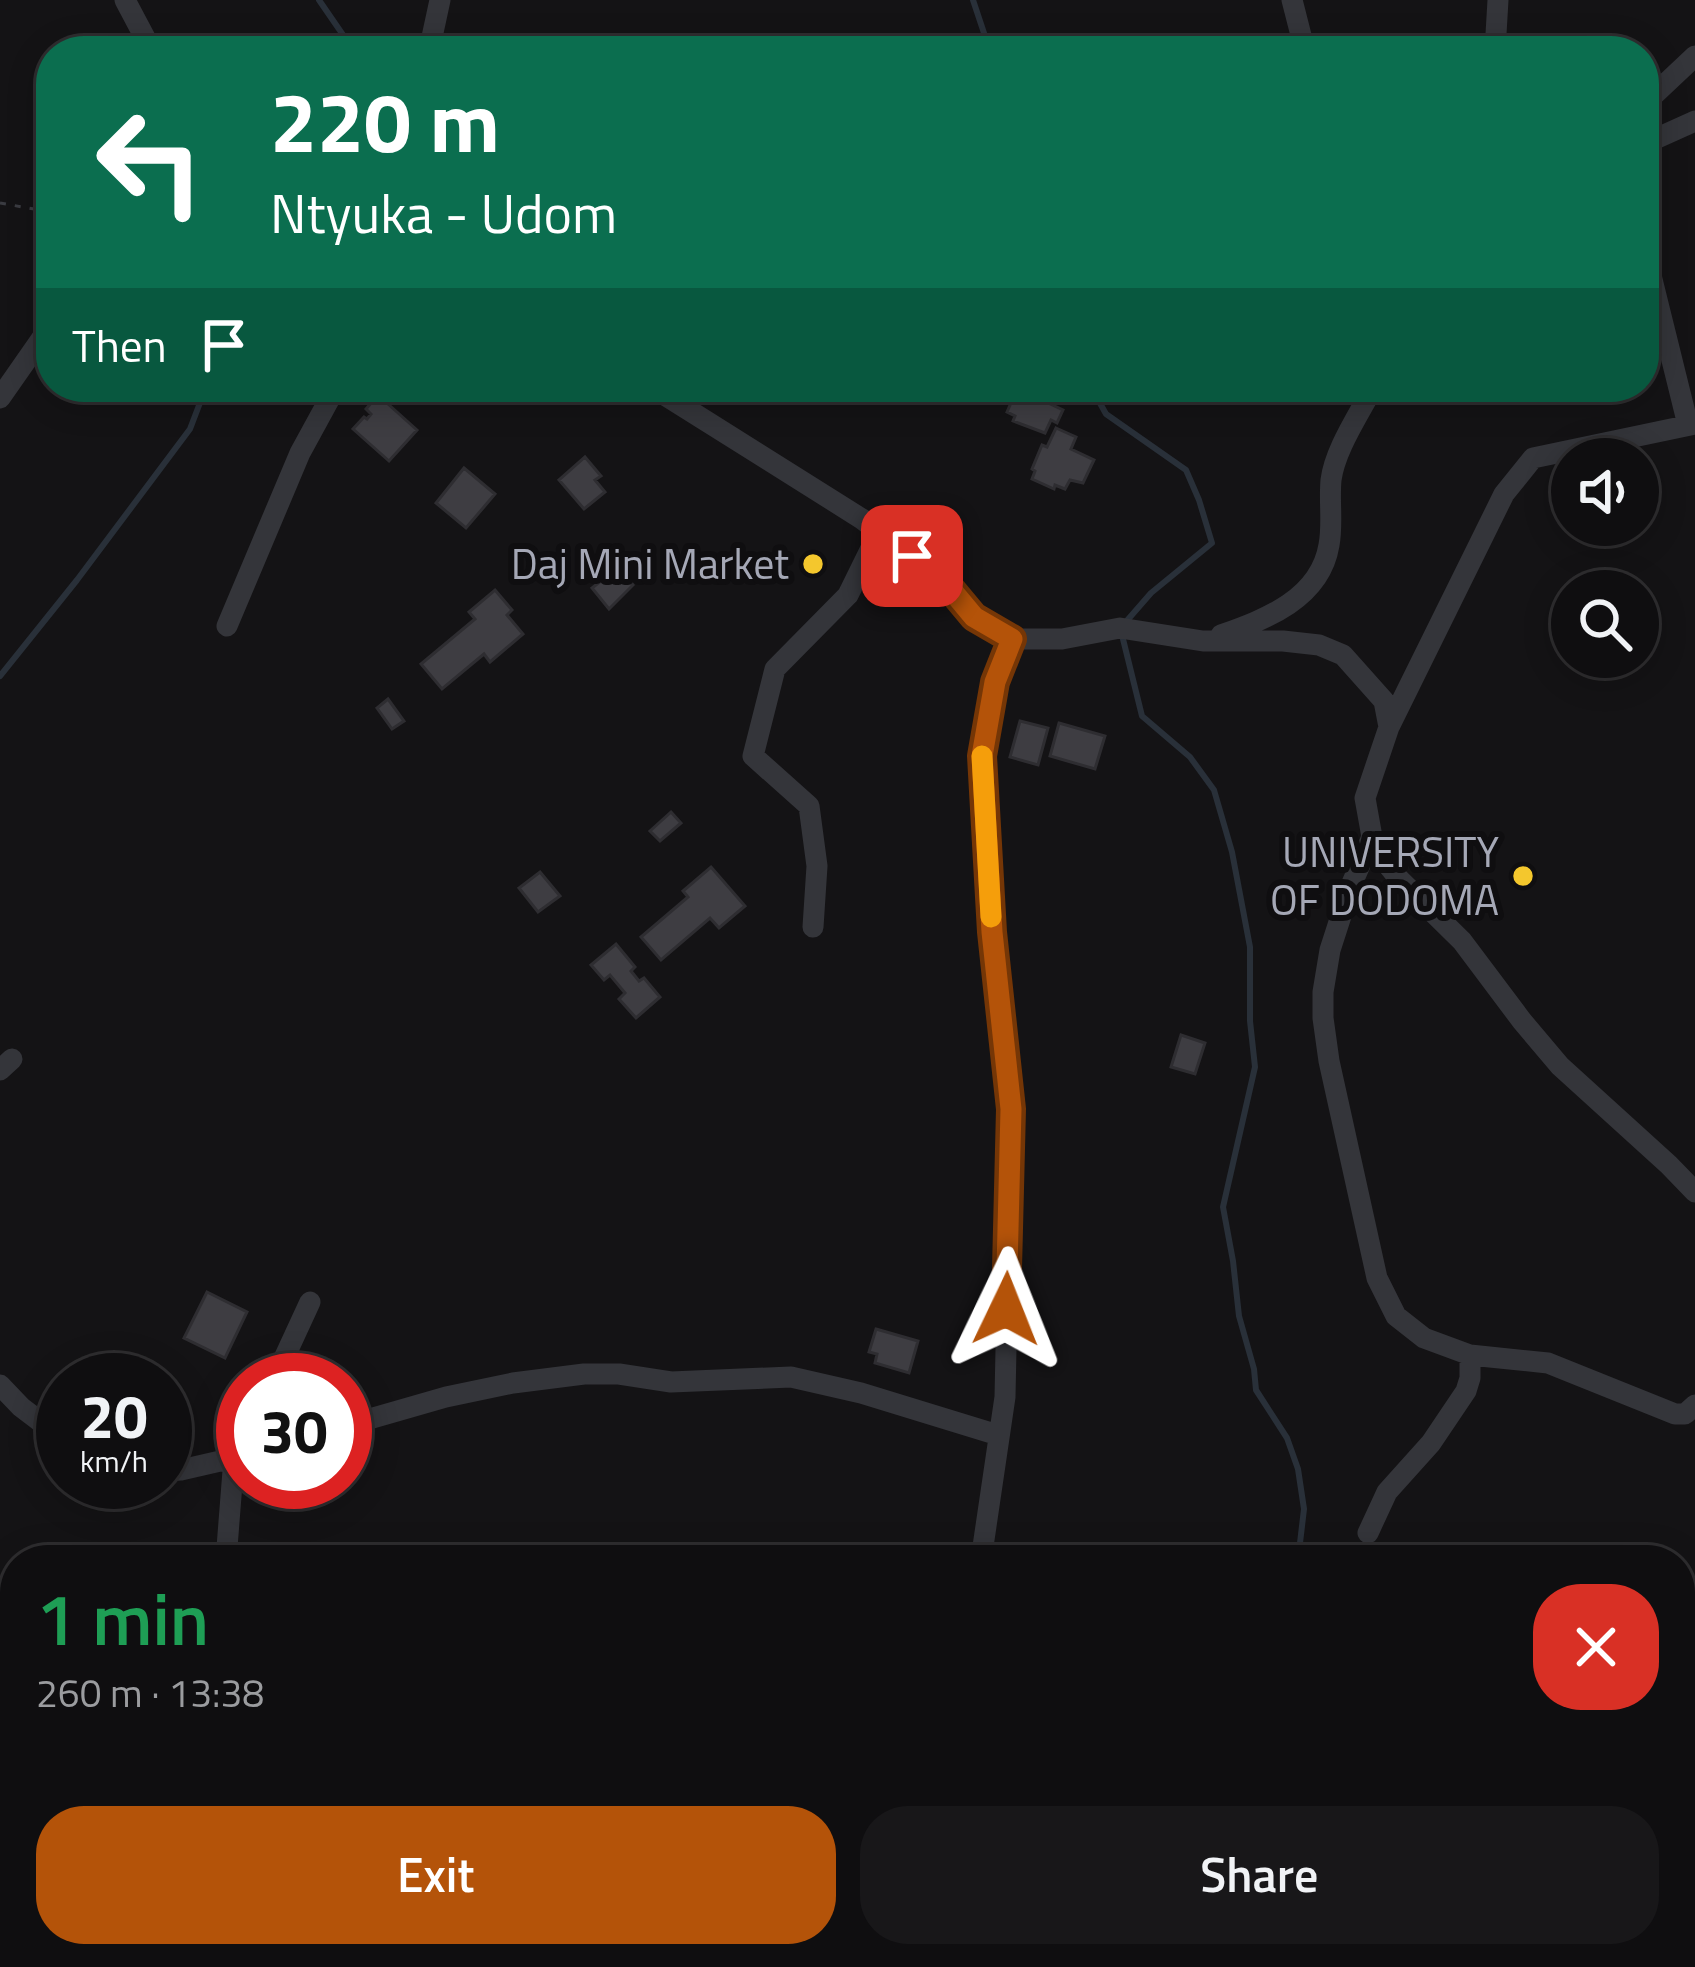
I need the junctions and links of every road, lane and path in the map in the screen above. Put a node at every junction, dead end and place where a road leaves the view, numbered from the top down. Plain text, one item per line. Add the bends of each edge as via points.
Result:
1 (125, 0) edge
2 (440, 0) edge
3 (1292, 0) edge
4 (1498, 0) edge
5 (144, 36) edge
6 (432, 36) edge
7 (1301, 36) edge
8 (1496, 36) edge
9 (1695, 56) edge
10 (1659, 90) edge
11 (1695, 121) edge
12 (1659, 137) edge
13 (0, 203) edge
14 (36, 209) edge
15 (1659, 303) edge
16 (36, 346) edge
17 (0, 398) edge
18 (328, 402) edge
19 (677, 402) edge
20 (1366, 402) edge
21 (1692, 425) edge
22 (879, 532) junction
23 (226, 626) dead end
24 (1012, 639) junction
25 (1203, 641) junction
26 (1389, 728) junction
27 (1372, 837) junction
28 (813, 927) dead end
29 (1695, 1192) edge
30 (310, 1302) dead end
31 (286, 1353) edge
32 (1470, 1355) junction
33 (0, 1385) edge
34 (1693, 1412) edge
35 (36, 1418) edge
36 (372, 1418) edge
37 (998, 1435) junction
38 (233, 1509) edge
39 (1368, 1533) dead end
40 (228, 1545) edge
41 (983, 1545) edge

1 - 5 street
2 - 6 street
3 - 7 street
4 - 8 street
9 - 10 street
11 - 12 street
13 - 14 path
15 - 21 street
16 - 17 street
18 - 23 street
19 - 22 street
20 - 25 street via 1331,477 1328,551 1316,577 1266,619
21 - 26 street via 1534,458 1504,494
22 - 24 street via 944,581 974,617
22 - 28 street via 848,595 775,669 752,756 808,806 817,866
24 - 25 street via 1120,628
24 - 37 street via 982,756 1011,1109 1008,1336
25 - 26 street via 1319,644 1343,655 1384,701
26 - 27 street via 1365,798
27 - 29 street via 1560,1066
27 - 32 street via 1330,950 1323,992 1329,1061 1377,1278 1396,1316 1424,1338
30 - 31 street
32 - 34 street via 1548,1363 1675,1414
32 - 39 street via 1466,1391 1387,1492
33 - 35 street
36 - 37 street via 584,1374 671,1382 791,1377
37 - 41 street
38 - 40 street

